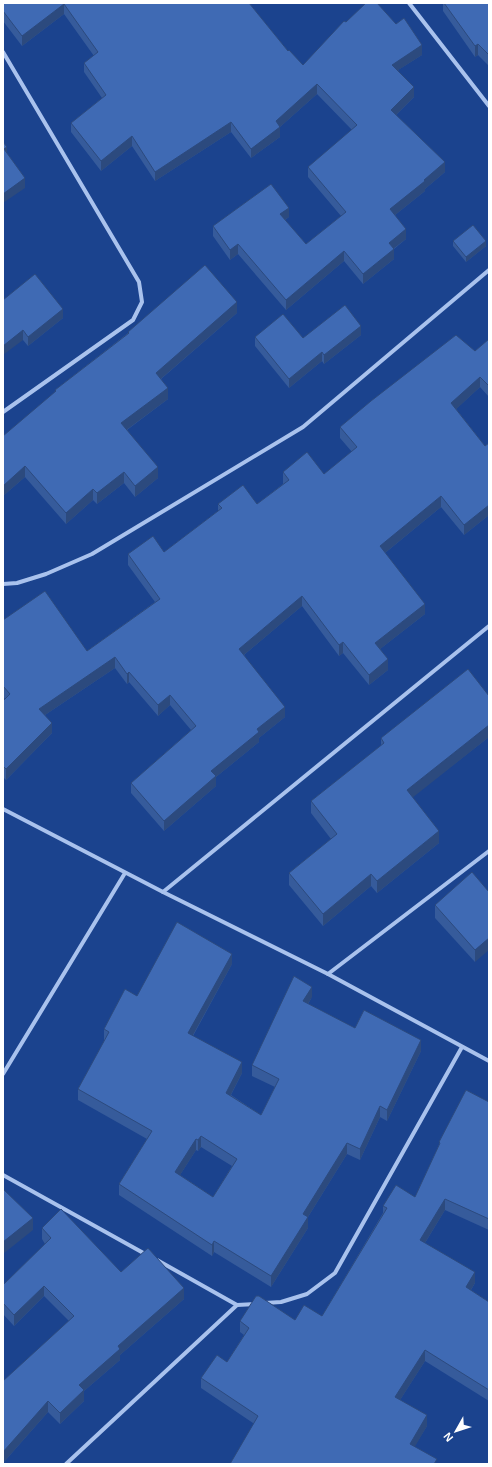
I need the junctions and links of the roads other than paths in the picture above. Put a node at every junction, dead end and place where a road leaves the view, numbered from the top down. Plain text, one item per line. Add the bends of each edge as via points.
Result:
1 (409, 3) edge
2 (3, 52) edge
3 (489, 106) edge
4 (489, 270) edge
5 (3, 412) edge
6 (3, 584) edge
7 (489, 626) edge
8 (3, 809) edge
9 (489, 851) edge
10 (125, 872) junction
11 (163, 892) junction
12 (328, 974) junction
13 (462, 1047) junction
14 (489, 1061) edge
15 (3, 1074) edge
16 (3, 1175) edge
17 (237, 1305) junction
18 (66, 1464) edge

1 - 3 street
2 - 5 street via 139,282 142,302 133,320
4 - 6 street via 302,427 92,554 46,574 17,583
7 - 11 street
8 - 10 street
9 - 12 street
10 - 11 street
10 - 15 street
11 - 12 street
12 - 13 street
13 - 14 street
13 - 17 street via 335,1273 307,1294 281,1302
16 - 17 street
17 - 18 street

